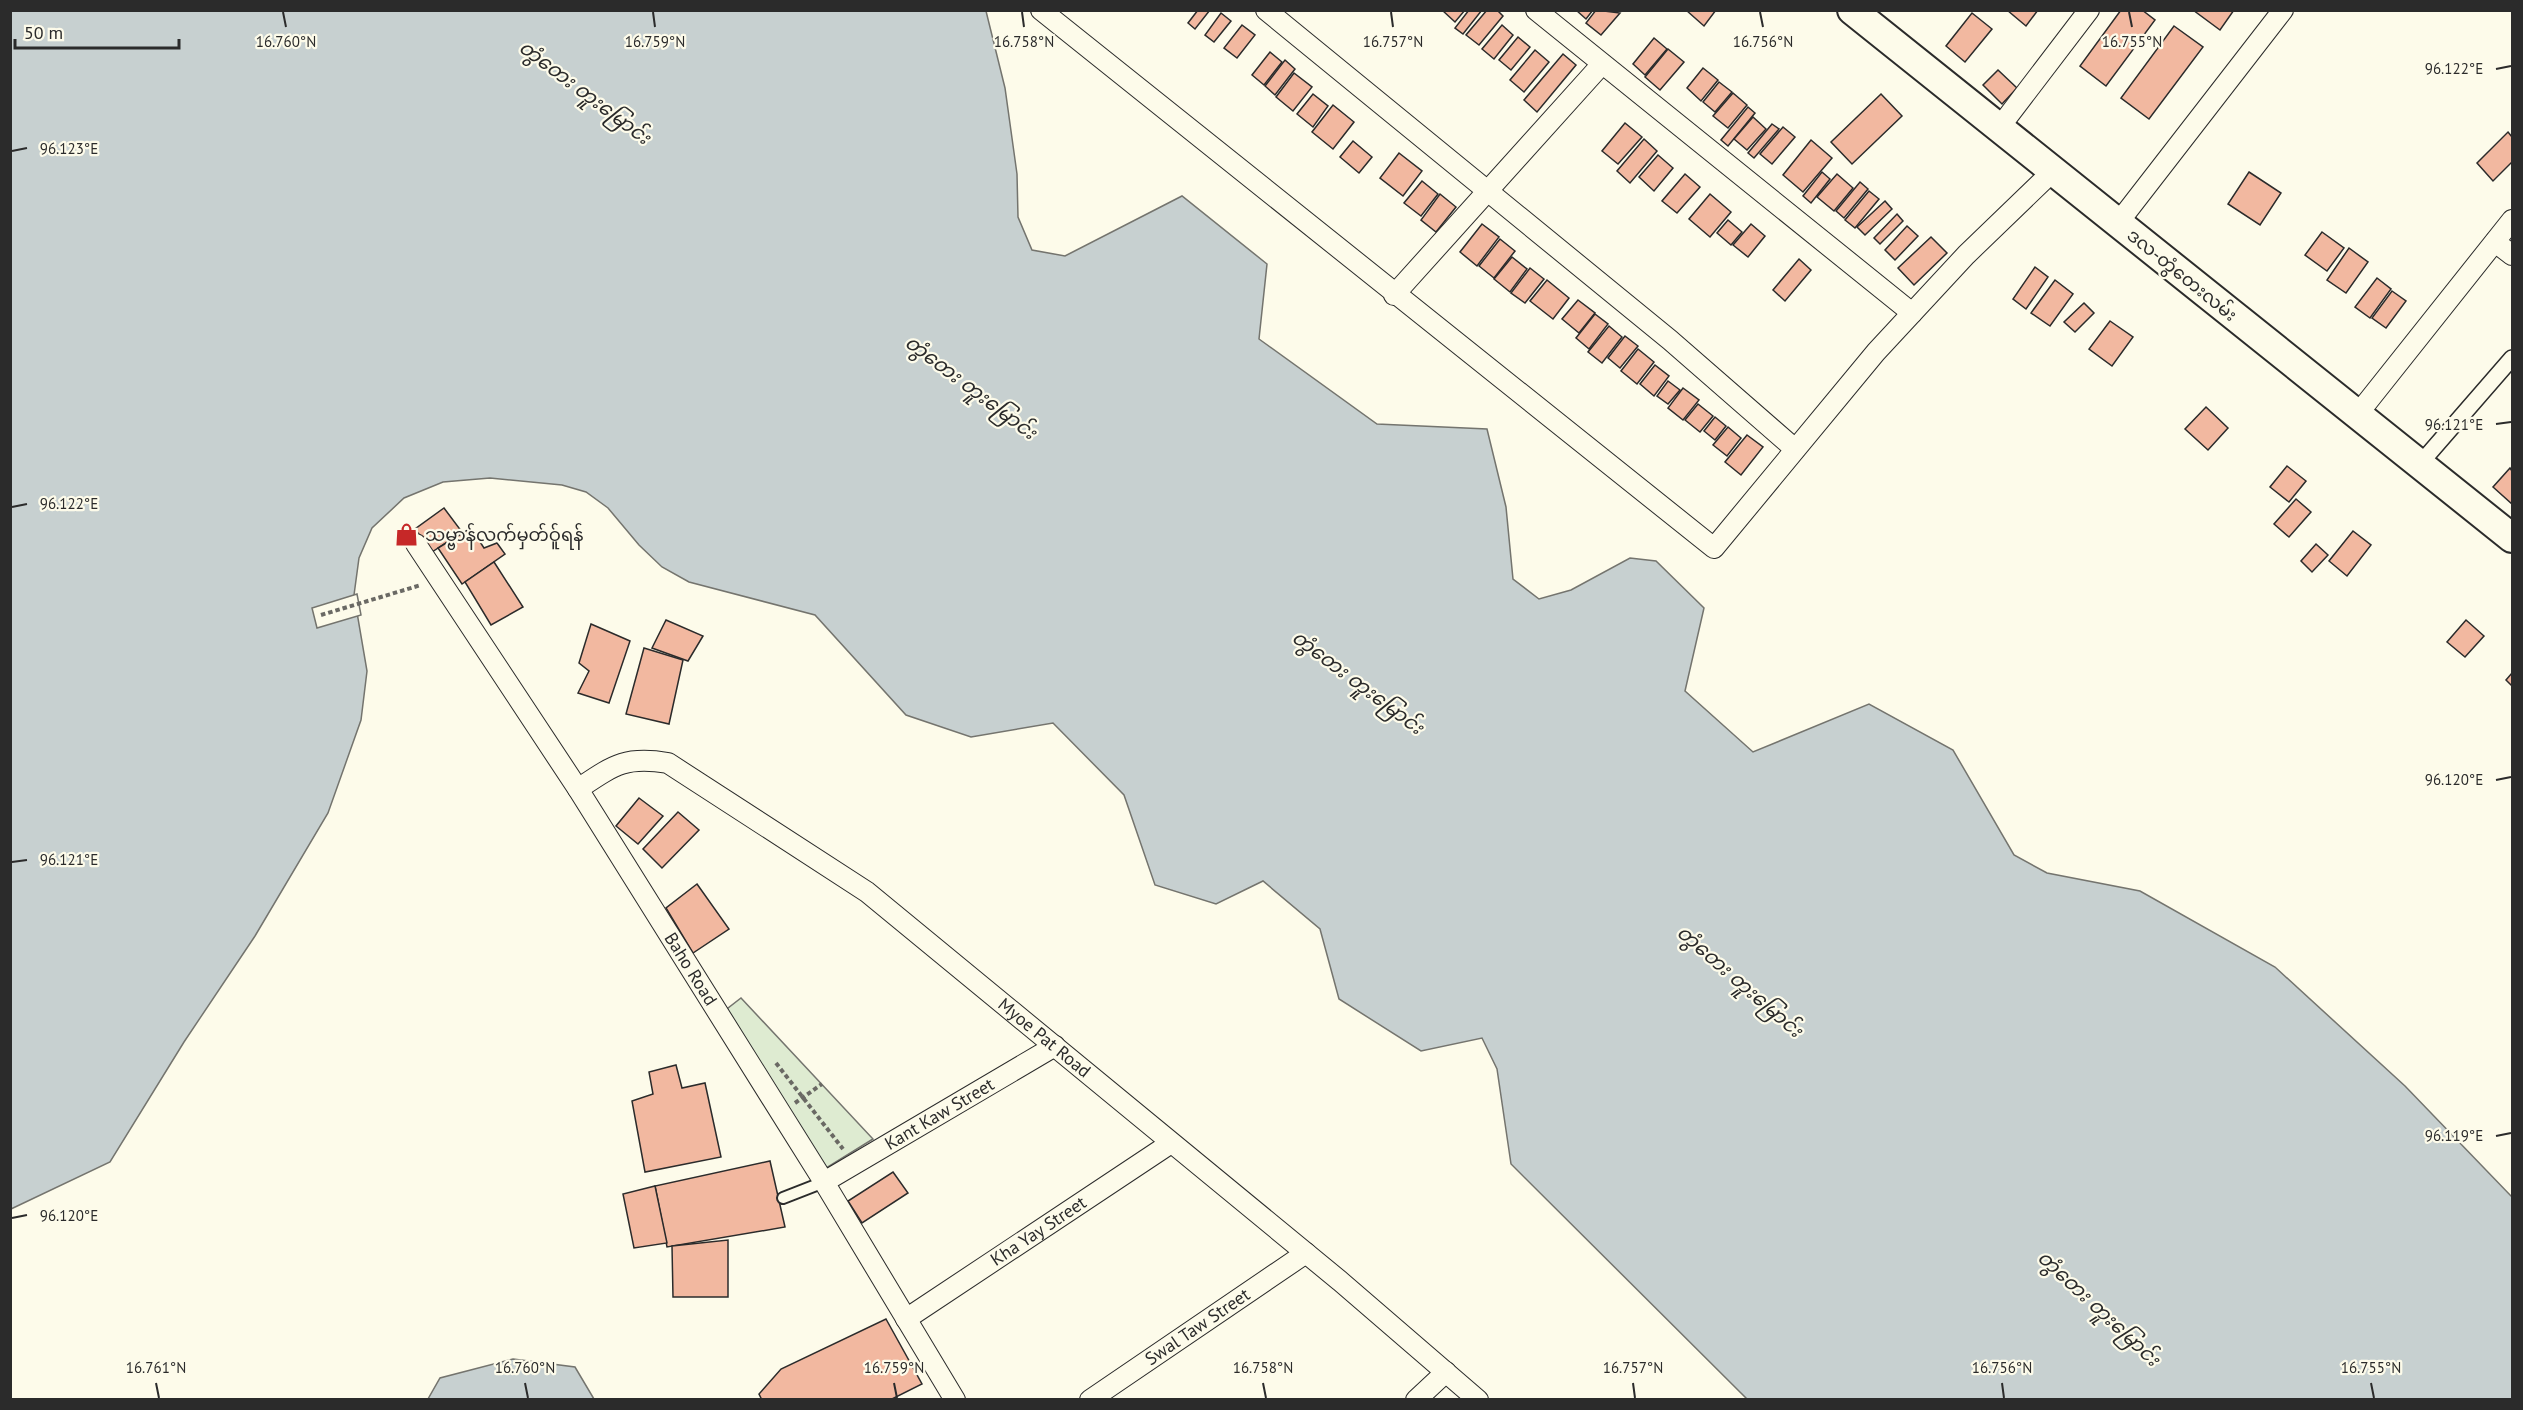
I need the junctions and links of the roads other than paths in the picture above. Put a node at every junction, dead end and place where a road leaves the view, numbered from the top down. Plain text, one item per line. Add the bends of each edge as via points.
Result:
1 (1041, 10) edge
2 (1266, 10) edge
3 (1536, 10) edge
4 (1852, 10) edge
5 (2089, 10) edge
6 (2283, 10) edge
7 (1602, 64) junction
8 (1999, 128) junction
9 (2053, 171) junction
10 (1487, 191) junction
11 (2512, 220) edge
12 (2118, 223) junction
13 (2495, 243) junction
14 (2512, 255) edge
15 (1394, 296) junction
16 (1912, 313) junction
17 (2512, 358) edge
18 (2357, 415) junction
19 (1795, 450) junction
20 (2419, 465) junction
21 (2512, 538) edge
22 (416, 544) dead end
23 (578, 789) junction
24 (1054, 1046) junction
25 (1171, 1143) junction
26 (824, 1182) junction
27 (783, 1198) dead end
28 (1305, 1253) junction
29 (906, 1319) junction
30 (1446, 1372) junction
31 (1117, 1392) edge
32 (955, 1400) edge
33 (1090, 1400) edge
34 (1416, 1400) edge
35 (1478, 1400) edge

1 - 15 street
2 - 10 street
3 - 7 street
4 - 8 main road, ဒလ-တွံတေးလမ်း
5 - 8 street
6 - 12 street
7 - 10 street
7 - 16 street
8 - 9 main road, ဒလ-တွံတေးလမ်း
9 - 12 main road, ဒလ-တွံတေးလမ်း
9 - 16 street
10 - 15 street
10 - 19 street via 1670,340
11 - 13 street
12 - 18 main road, ဒလ-တွံတေးလမ်း
13 - 14 street
13 - 18 street
15 - 19 street via 1713,548
16 - 19 street
17 - 20 street
18 - 20 main road, ဒလ-တွံတေးလမ်း
20 - 21 main road, ဒလ-တွံတေးလမ်း
22 - 23 street, Baho Road
23 - 24 street, Myoe Pat Road via 618,763 644,759 668,763 867,892
23 - 26 street, Baho Road
24 - 25 street, Myoe Pat Road
24 - 26 street, Kant Kaw Street
25 - 28 street, Myoe Pat Road
25 - 29 street, Kha Yay Street
26 - 27 lane
26 - 29 street, Baho Road
28 - 30 street, Myoe Pat Road
28 - 31 street, Swal Taw Street
29 - 32 street, Baho Road
30 - 34 street
30 - 35 street, Myoe Pat Road
31 - 33 street, Swal Taw Street

